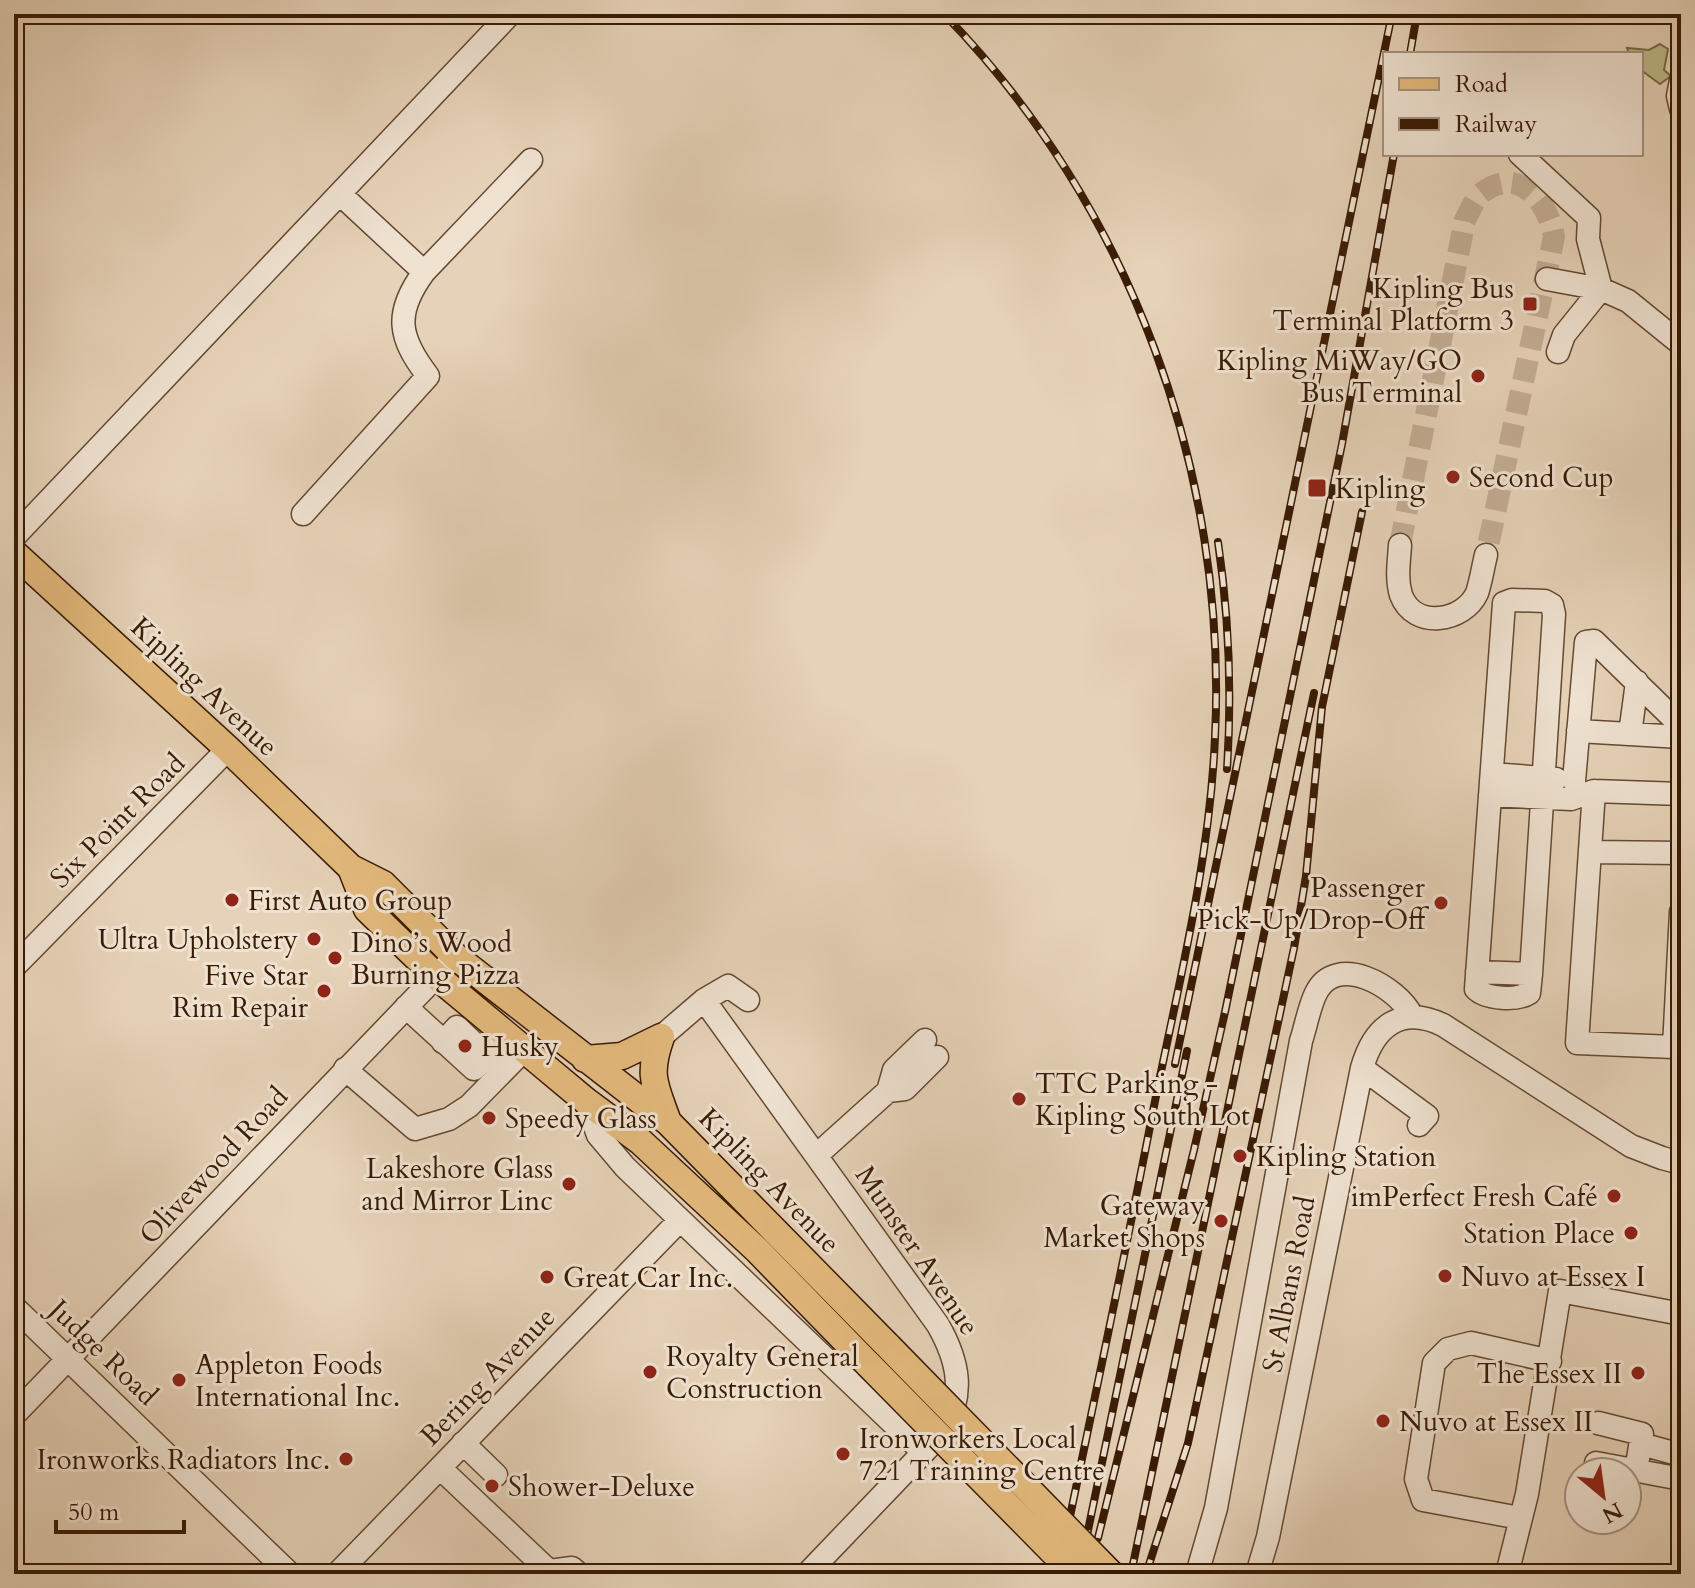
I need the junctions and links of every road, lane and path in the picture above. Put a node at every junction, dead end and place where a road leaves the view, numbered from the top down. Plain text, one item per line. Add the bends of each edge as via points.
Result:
1 (510, 14) edge
2 (1681, 80) edge
3 (1681, 109) edge
4 (1522, 156) edge
5 (531, 160) dead end
6 (340, 194) junction
7 (424, 272) junction
8 (1547, 279) dead end
9 (1601, 289) junction
10 (1681, 344) edge
11 (1558, 352) dead end
12 (303, 514) dead end
13 (14, 537) edge
14 (1400, 545) tunnel mouth
15 (14, 553) edge
16 (1486, 555) tunnel mouth
17 (1637, 682) junction
18 (1681, 726) edge
19 (1578, 731) junction
20 (1630, 734) junction
21 (1681, 737) edge
22 (228, 749) junction
23 (1491, 784) junction
24 (1584, 786) junction
25 (1542, 788) junction
26 (1681, 794) edge
27 (1590, 852) junction
28 (1681, 853) edge
29 (351, 868) junction
30 (1681, 912) edge
31 (456, 957) junction
32 (14, 967) edge
33 (436, 976) junction
34 (704, 1000) junction
35 (748, 1000) dead end
36 (406, 1007) junction
37 (1412, 1016) junction
38 (458, 1026) junction
39 (661, 1037) junction
40 (516, 1043) junction
41 (931, 1048) dead end
42 (585, 1059) junction
43 (1362, 1068) junction
44 (345, 1069) junction
45 (586, 1101) junction
46 (668, 1122) junction
47 (1419, 1125) dead end
48 (818, 1154) junction
49 (1681, 1163) edge
50 (680, 1220) junction
51 (14, 1307) edge
52 (1681, 1314) edge
53 (68, 1360) junction
54 (1550, 1361) junction
55 (14, 1415) edge
56 (1598, 1423) dead end
57 (463, 1443) junction
58 (1652, 1447) dead end
59 (923, 1452) junction
60 (1681, 1455) edge
61 (1638, 1456) edge
62 (440, 1468) junction
63 (1643, 1472) edge
64 (496, 1475) dead end
65 (1681, 1479) edge
66 (1520, 1518) junction
67 (290, 1574) edge
68 (337, 1574) edge
69 (579, 1574) edge
70 (807, 1574) edge
71 (1075, 1574) edge
72 (1111, 1574) edge
73 (1197, 1574) edge
74 (1257, 1574) edge
75 (1507, 1574) edge

1 - 6 street
2 - 3 street
4 - 9 street via 1589,218 1588,239
5 - 7 street
6 - 7 street
6 - 13 street
7 - 12 street via 403,310 415,359 428,376
8 - 9 street
9 - 10 street via 1628,301
9 - 11 street via 1564,335
14 - 16 street via 1397,576 1402,598 1411,610 1438,619 1467,607 1477,593
15 - 22 main road, Kipling Avenue
17 - 18 street
17 - 19 street via 1594,641 1586,642
17 - 20 street
19 - 20 street
19 - 24 street
20 - 21 street
22 - 29 main road, Kipling Avenue
22 - 32 street, Six Point Road
23 - 25 street
23 - 25 street via 1504,603 1545,601 1554,614
23 - 25 street via 1476,989 1521,998 1529,993 1531,974
24 - 25 street via 1571,799
24 - 26 street
24 - 27 street
27 - 28 street
27 - 30 street via 1577,1043 1674,1047
29 - 31 main road, Kipling Avenue via 383,884
29 - 33 main road, Kipling Avenue via 367,909
31 - 33 street, Olivewood Road
31 - 42 main road, Kipling Avenue
33 - 36 street, Olivewood Road
33 - 38 main road, Kipling Avenue
34 - 35 street via 728,986
34 - 39 street
34 - 48 street, Munster Avenue
36 - 38 street
36 - 44 street, Olivewood Road
37 - 43 street, St Albans Road via 1377,1035
37 - 49 street via 1443,1025 1631,1146
37 - 73 street via 1397,994 1369,977 1338,975 1316,991 1301,1041 1216,1508
38 - 40 main road, Kipling Avenue
38 - 40 street via 474,1069 487,1056
39 - 42 main road via 622,1056
39 - 46 main road via 653,1081
40 - 44 street via 469,1106 449,1119 415,1129
40 - 45 main road, Kipling Avenue
41 - 48 street via 894,1070 888,1091
42 - 46 main road, Kipling Avenue
43 - 47 street via 1427,1116
43 - 74 street, St Albans Road
44 - 53 street, Olivewood Road
45 - 50 street, Kipling Avenue via 598,1135
45 - 71 main road, Kipling Avenue, bridge via 640,1141 757,1250
46 - 72 main road, Kipling Avenue, bridge
48 - 59 street, Munster Avenue via 951,1350 958,1378 955,1406 943,1432
50 - 57 street, Bering Avenue
50 - 59 street, Kipling Avenue
51 - 53 street, Judge Road
52 - 54 street via 1560,1291
53 - 55 street, Olivewood Road
53 - 67 street, Judge Road
54 - 66 street
54 - 66 street via 1471,1343 1448,1349 1434,1363 1416,1479 1423,1500
56 - 61 street via 1642,1434
57 - 62 street, Bering Avenue
57 - 64 street
58 - 60 street
59 - 70 street, Munster Avenue
62 - 68 street, Bering Avenue
62 - 69 street via 549,1571 572,1568
63 - 65 street
66 - 75 street

